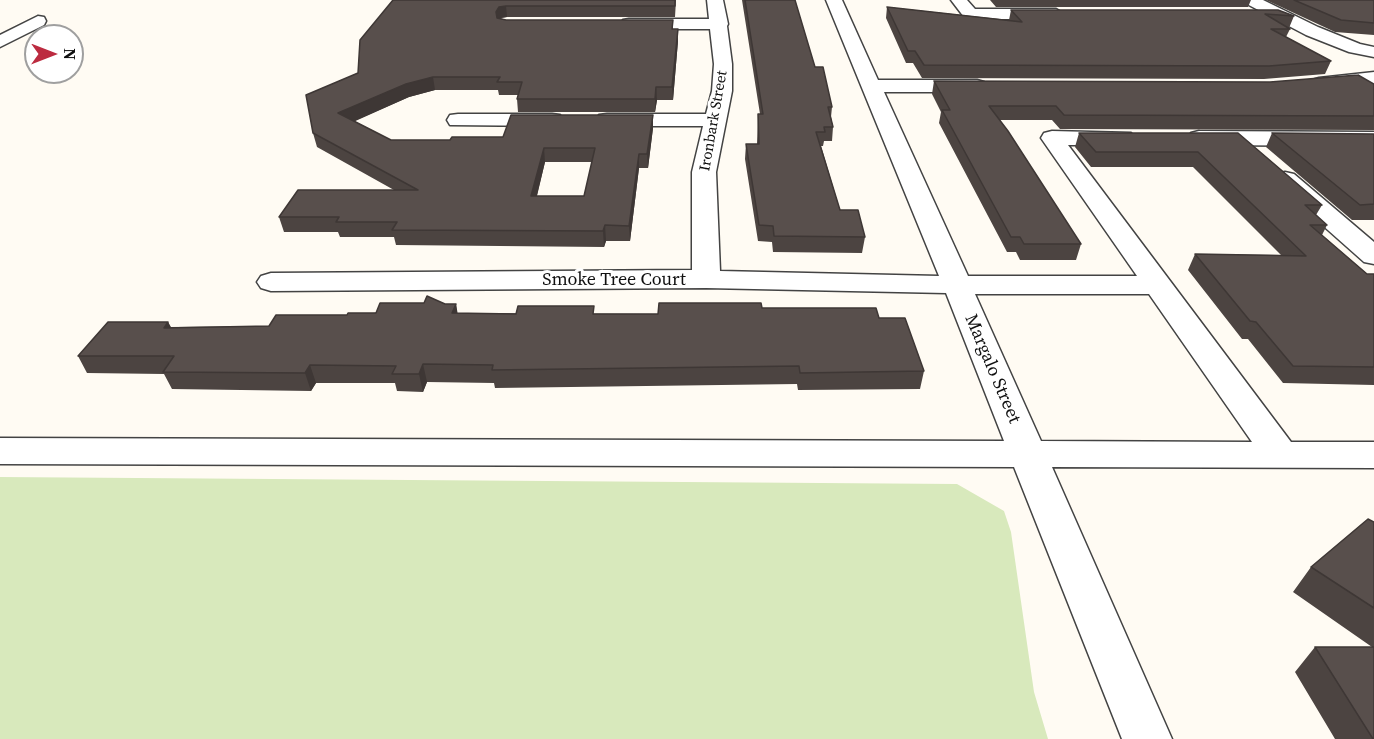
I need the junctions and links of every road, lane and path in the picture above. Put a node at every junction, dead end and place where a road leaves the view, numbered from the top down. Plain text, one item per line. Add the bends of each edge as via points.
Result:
1 (715, 0) edge
2 (834, 0) edge
3 (959, 0) edge
4 (1251, 0) edge
5 (1076, 14) edge
6 (1239, 14) edge
7 (1274, 14) junction
8 (614, 24) edge
9 (720, 24) junction
10 (24, 33) edge
11 (3, 39) edge
12 (1355, 48) junction
13 (1374, 52) edge
14 (1374, 61) edge
15 (1370, 76) edge
16 (871, 86) junction
17 (1000, 86) edge
18 (1298, 86) edge
19 (458, 120) dead end
20 (716, 120) junction
21 (1145, 138) edge
22 (1180, 138) edge
23 (1238, 138) junction
24 (1374, 139) edge
25 (1374, 256) edge
26 (706, 279) junction
27 (271, 282) dead end
28 (957, 285) junction
29 (1159, 285) junction
30 (0, 451) edge
31 (1028, 453) junction
32 (1281, 455) junction
33 (1374, 455) edge
34 (1147, 739) edge

1 - 9 street, Ironbark Street
2 - 16 street, Margalo Street
3 - 5 street via 970,14
4 - 7 street
6 - 7 street
7 - 12 street
8 - 9 street
9 - 20 street, Ironbark Street via 722,91
10 - 11 street
12 - 13 street
12 - 14 street
15 - 18 street
16 - 17 street
16 - 28 street, Margalo Street
19 - 20 street
20 - 26 street, Ironbark Street via 704,172
21 - 29 street via 1052,138
22 - 23 street
23 - 24 street
23 - 25 street
26 - 27 street, Smoke Tree Court
26 - 28 street, Smoke Tree Court
28 - 29 street, Smoke Tree Court
28 - 31 street, Margalo Street
29 - 32 street
30 - 31 street
31 - 32 street
31 - 34 street, Margalo Street
32 - 33 street

